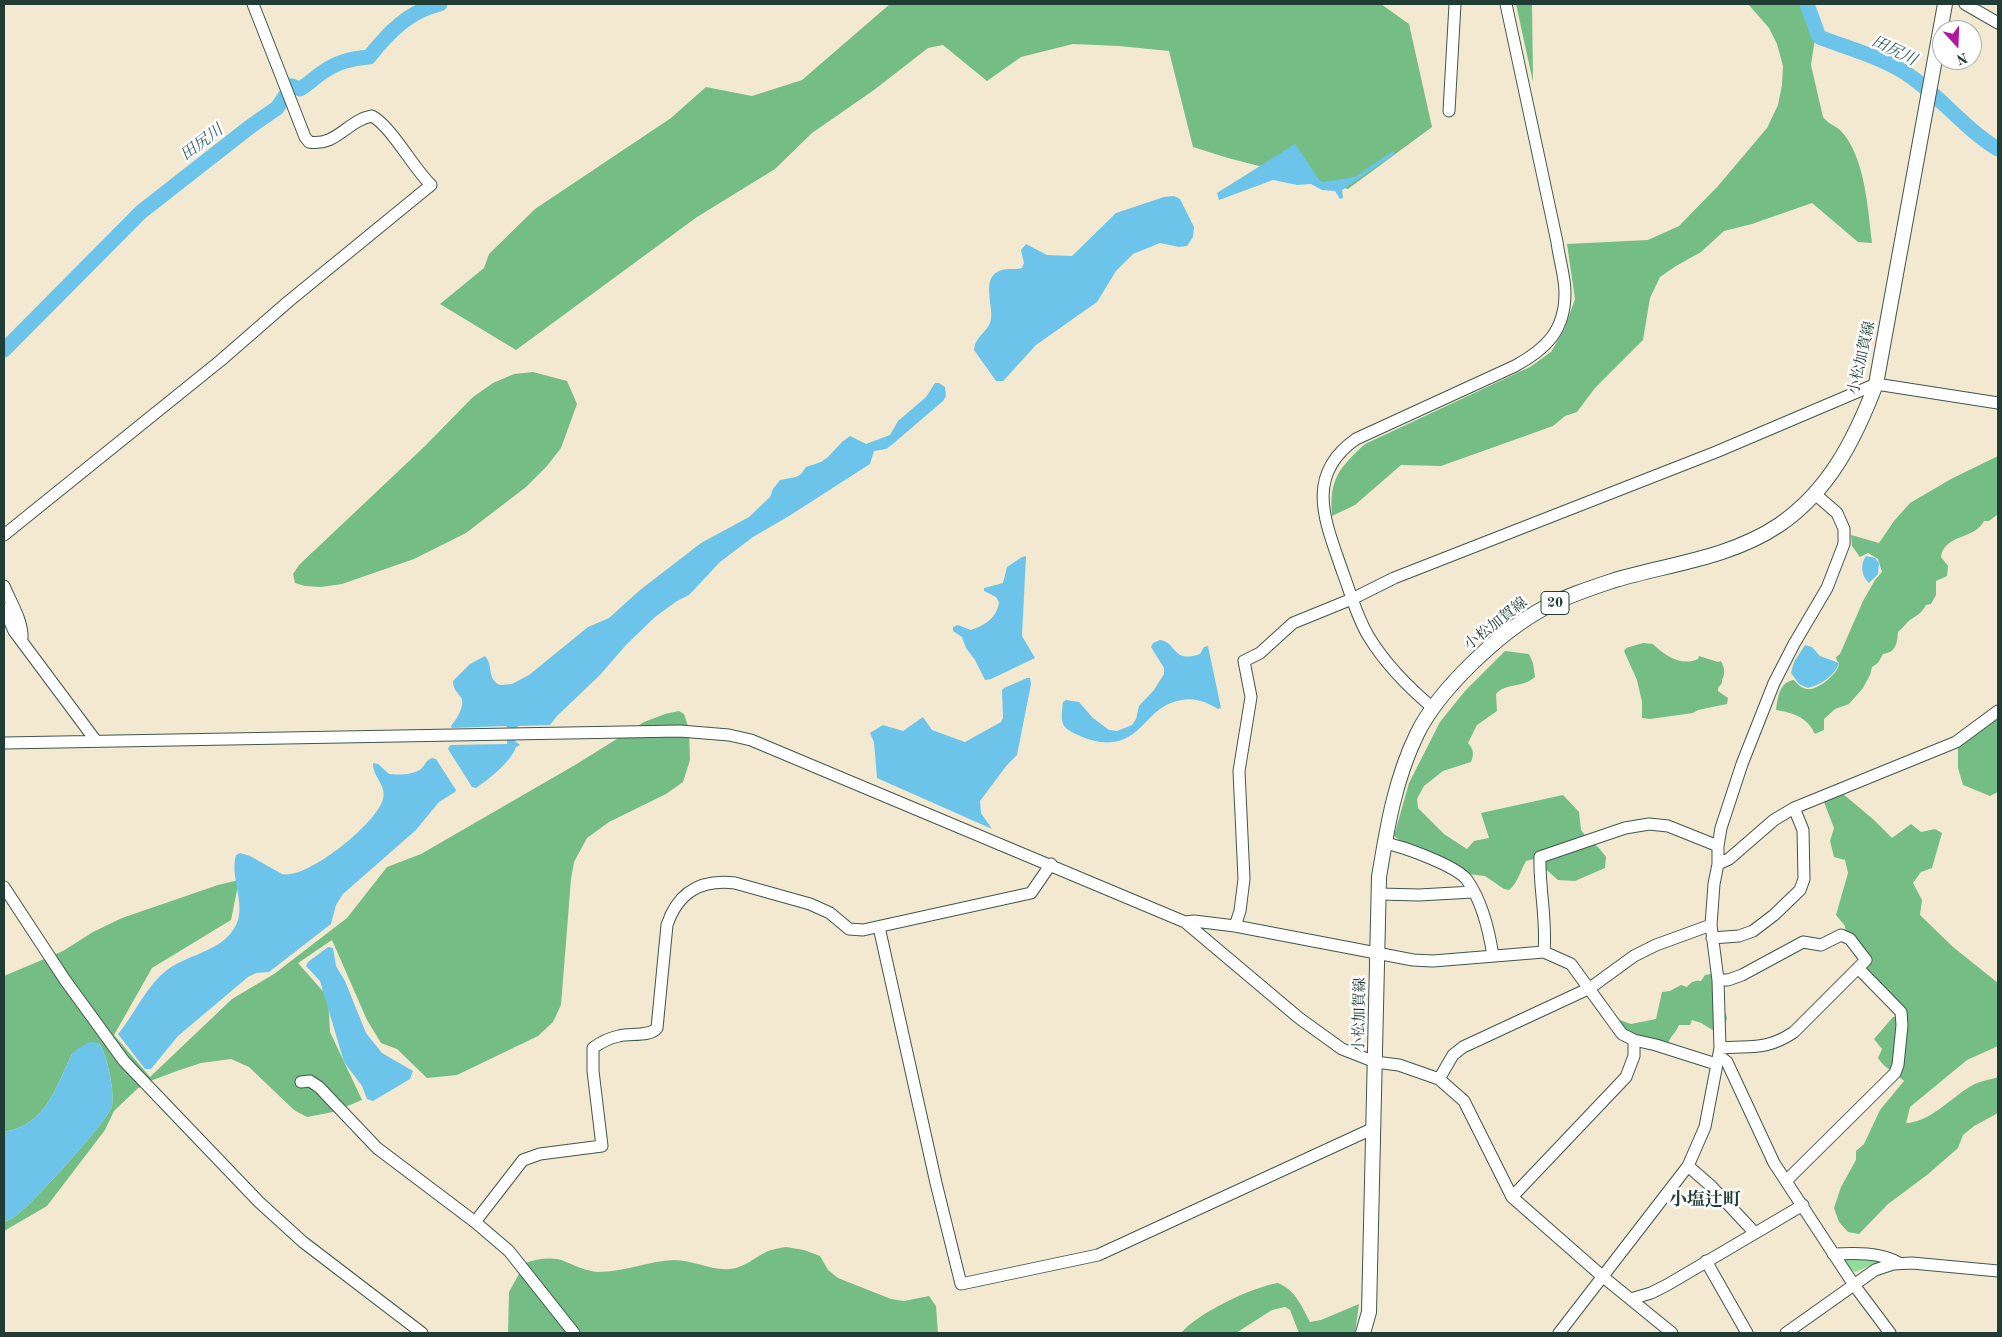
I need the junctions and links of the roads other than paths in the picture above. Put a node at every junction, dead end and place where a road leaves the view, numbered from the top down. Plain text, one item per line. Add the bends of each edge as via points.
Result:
1 (253, 4) edge
2 (1455, 4) edge
3 (1506, 4) edge
4 (1945, 4) edge
5 (1965, 4) edge
6 (1998, 23) edge
7 (1449, 111) dead end
8 (1876, 384) junction
9 (1998, 402) edge
10 (1815, 494) junction
11 (4, 535) edge
12 (4, 586) edge
13 (1352, 599) junction
14 (4, 608) edge
15 (22, 640) junction
16 (1433, 708) junction
17 (1998, 711) edge
18 (96, 741) junction
19 (4, 743) edge
20 (1794, 808) junction
21 (1384, 843) junction
22 (1718, 846) junction
23 (1051, 864) junction
24 (1718, 864) junction
25 (4, 887) edge
26 (1473, 892) junction
27 (1379, 894) junction
28 (1185, 922) junction
29 (1711, 925) junction
30 (1235, 926) junction
31 (879, 927) junction
32 (1712, 938) junction
33 (1544, 952) junction
34 (1377, 954) junction
35 (1493, 956) junction
36 (1858, 968) junction
37 (1718, 980) junction
38 (1590, 988) junction
39 (1634, 1040) junction
40 (1718, 1056) junction
41 (1375, 1062) junction
42 (1439, 1079) junction
43 (301, 1082) dead end
44 (1374, 1128) junction
45 (1688, 1166) junction
46 (1786, 1180) junction
47 (1512, 1197) junction
48 (1803, 1205) junction
49 (475, 1222) junction
50 (1754, 1232) junction
51 (1833, 1254) junction
52 (1706, 1261) junction
53 (1899, 1263) junction
54 (1998, 1271) edge
55 (1602, 1276) junction
56 (1854, 1285) junction
57 (1631, 1298) junction
58 (422, 1333) edge
59 (574, 1333) edge
60 (1363, 1333) edge
61 (1559, 1333) edge
62 (1672, 1333) edge
63 (1747, 1333) edge
64 (1786, 1333) edge
65 (1890, 1333) edge

1 - 11 street via 309,142 325,142 372,116 380,120 431,185
2 - 7 street
3 - 13 street via 1563,276 1565,293 1559,328 1550,342 1533,356 1356,439 1336,455 1325,483 1323,504 1328,530
4 - 8 main road, 小松加賀線 / 20
5 - 6 street
8 - 9 street
8 - 10 main road, 小松加賀線 / 20 via 1860,426 1839,463
8 - 13 street via 1394,578
10 - 16 main road, 小松加賀線 / 20 via 1778,526 1746,543 1687,563 1615,580 1544,607 1512,629 1468,667
10 - 22 street via 1837,513 1844,529 1844,544 1827,588 1774,683 1726,810
12 - 15 street
13 - 16 street via 1368,636 1390,666
13 - 30 street via 1293,623 1260,653 1244,661 1250,697 1239,771 1244,879
14 - 15 street via 14,631
15 - 18 street
16 - 21 main road, 小松加賀線 / 20 via 1417,733 1404,764
17 - 20 street via 1956,742
18 - 19 street
18 - 23 street via 680,731 729,735 751,740
20 - 24 street
20 - 32 street via 1803,830 1804,879 1800,890 1753,931 1739,936
21 - 26 street via 1454,869 1467,880
21 - 27 main road, 小松加賀線 / 20
22 - 24 street
22 - 33 street via 1668,826 1649,824 1625,828 1540,857 1546,931
23 - 28 street
23 - 31 street via 1032,893
24 - 29 street
25 - 58 street via 65,980 124,1061 266,1209 303,1242
26 - 27 street
26 - 35 street via 1483,913
27 - 34 main road, 小松加賀線 / 20
28 - 30 street
28 - 41 street via 1326,1039
29 - 32 street
29 - 38 street via 1634,956
30 - 34 street
31 - 44 street via 961,1284 1098,1255
31 - 49 street via 849,929 830,913 810,904 735,883 710,883 684,894 667,925 657,1028 607,1039 593,1048 602,1146 540,1154 523,1160
32 - 37 street
33 - 35 street
33 - 38 street via 1571,964
34 - 35 street via 1433,961
34 - 41 main road, 小松加賀線 / 20
36 - 37 street via 1866,960 1841,934 1821,945 1803,942 1742,975
36 - 40 street via 1784,1039
36 - 46 street via 1901,1012 1898,1065 1895,1073
37 - 40 street
38 - 39 street via 1615,1027
38 - 42 street via 1463,1047
39 - 40 street
39 - 47 street via 1632,1066 1626,1077
40 - 45 street via 1705,1126
40 - 46 street via 1727,1062 1774,1163
41 - 42 street via 1400,1065
41 - 44 main road, 小松加賀線 / 20
42 - 47 street via 1464,1101
43 - 49 street via 319,1087 377,1148
44 - 60 main road, 小松加賀線 / 20 via 1369,1312
45 - 50 street
45 - 55 street
46 - 48 street
47 - 55 street
48 - 50 street
48 - 51 street
49 - 59 street via 518,1260
50 - 52 street
51 - 53 street via 1871,1254
51 - 56 street
52 - 57 street via 1659,1289
52 - 63 street
53 - 54 street
53 - 56 street via 1874,1270
55 - 57 street
55 - 61 street
56 - 64 street
56 - 65 street
57 - 62 street

